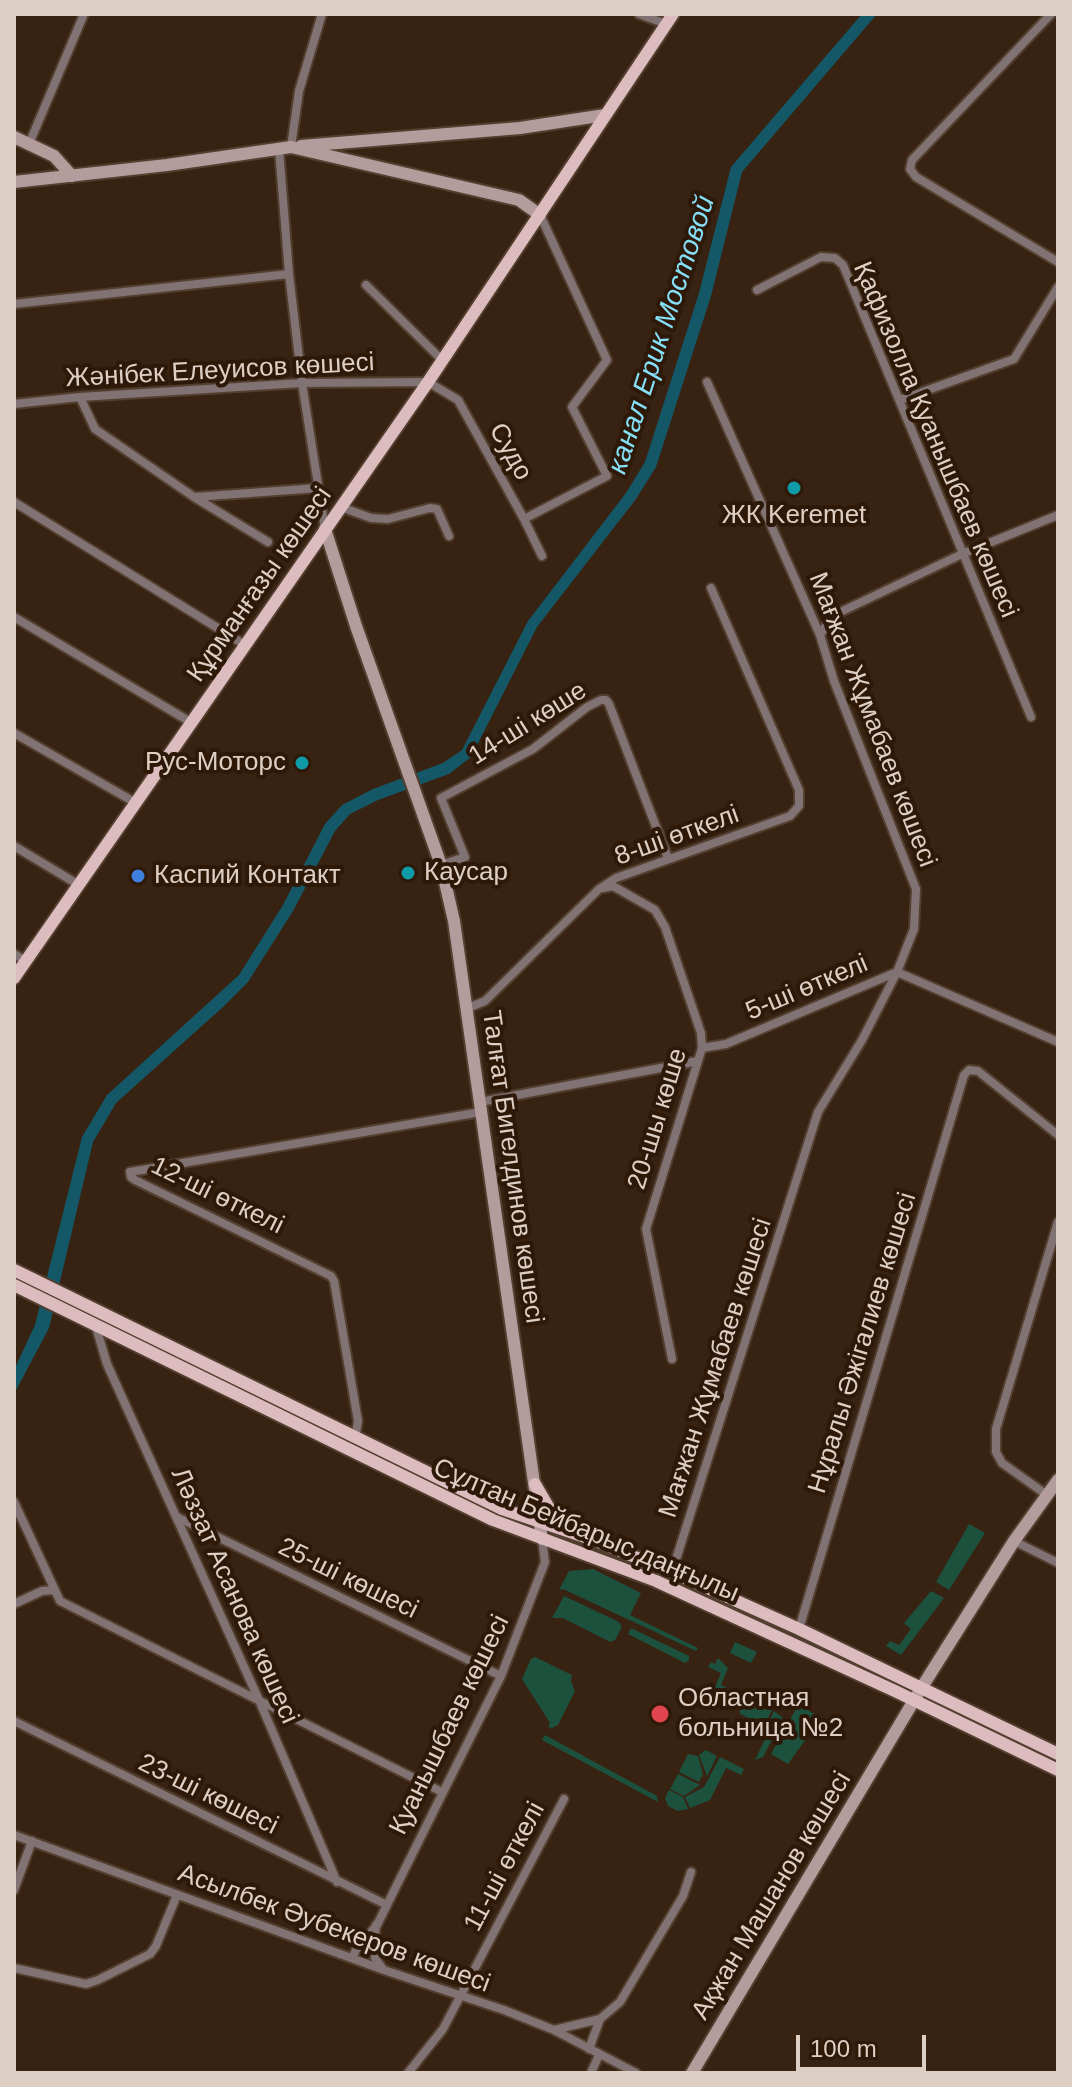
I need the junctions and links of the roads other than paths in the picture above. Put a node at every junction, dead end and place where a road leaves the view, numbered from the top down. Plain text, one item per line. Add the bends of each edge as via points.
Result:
1 (84, 14) edge
2 (322, 14) edge
3 (639, 14) edge
4 (1051, 14) edge
5 (670, 19) edge
6 (605, 115) junction
7 (14, 137) edge
8 (29, 144) junction
9 (285, 148) junction
10 (72, 176) junction
11 (14, 182) edge
12 (540, 215) junction
13 (1058, 262) edge
14 (289, 274) junction
15 (366, 285) dead end
16 (1058, 287) edge
17 (757, 290) dead end
18 (14, 304) edge
19 (442, 360) junction
20 (428, 382) junction
21 (707, 382) dead end
22 (302, 383) junction
23 (80, 397) junction
24 (900, 400) junction
25 (14, 404) edge
26 (318, 488) junction
27 (194, 497) junction
28 (14, 502) edge
29 (341, 507) junction
30 (1058, 515) edge
31 (524, 519) junction
32 (325, 529) junction
33 (449, 536) dead end
34 (268, 542) dead end
35 (962, 554) junction
36 (542, 556) dead end
37 (711, 588) dead end
38 (14, 617) edge
39 (820, 635) junction
40 (245, 645) junction
41 (1031, 717) dead end
42 (192, 723) junction
43 (14, 733) edge
44 (136, 803) junction
45 (14, 846) edge
46 (668, 858) junction
47 (441, 865) junction
48 (79, 885) junction
49 (599, 889) junction
50 (14, 954) edge
51 (26, 961) junction
52 (897, 972) junction
53 (14, 978) edge
54 (468, 1008) junction
55 (1058, 1042) edge
56 (702, 1048) junction
57 (698, 1061) junction
58 (480, 1107) junction
59 (1058, 1135) edge
60 (1058, 1222) edge
61 (14, 1270) edge
62 (14, 1285) edge
63 (96, 1327) junction
64 (672, 1359) dead end
65 (355, 1439) junction
66 (1058, 1480) edge
67 (535, 1484) junction
68 (1047, 1495) junction
69 (14, 1502) edge
70 (177, 1517) junction
71 (541, 1523) junction
72 (542, 1539) junction
73 (591, 1539) junction
74 (1014, 1541) junction
75 (1058, 1563) edge
76 (672, 1572) junction
77 (54, 1590) junction
78 (14, 1604) edge
79 (799, 1629) junction
80 (501, 1676) junction
81 (922, 1687) junction
82 (259, 1700) junction
83 (915, 1700) junction
84 (14, 1721) edge
85 (1058, 1754) edge
86 (1058, 1770) edge
87 (442, 1792) junction
88 (564, 1799) dead end
89 (14, 1835) edge
90 (32, 1841) junction
91 (691, 1872) dead end
92 (337, 1882) junction
93 (14, 1890) edge
94 (177, 1895) junction
95 (385, 1904) junction
96 (377, 1925) junction
97 (352, 1958) junction
98 (14, 1968) edge
99 (384, 1970) junction
100 (459, 1996) junction
101 (600, 2019) junction
102 (554, 2030) junction
103 (589, 2049) junction
104 (599, 2055) junction
105 (408, 2073) edge
106 (591, 2073) edge
107 (636, 2073) edge
108 (692, 2073) edge

1 - 8 street
2 - 9 street
3 - 5 street
4 - 13 street via 912,160 910,169
5 - 6 main road, Құрманғазы көшесі
6 - 9 street via 520,128
6 - 12 main road, Құрманғазы көшесі
7 - 8 street
8 - 10 street via 54,156
9 - 10 street
9 - 12 street via 519,200
9 - 14 street
10 - 11 street
12 - 19 main road, Құрманғазы көшесі
12 - 31 street via 607,360 572,407 607,476
14 - 18 street
14 - 22 street
15 - 19 street
16 - 24 street via 1014,359
17 - 24 street, Қафизолла Қуанышбаев көшесi via 821,257 835,258 843,265
19 - 20 main road, Құрманғазы көшесі
20 - 22 street, Жәнібек Елеуисов көшесі
20 - 29 main road, Құрманғазы көшесі
20 - 31 street, Судо via 458,400
21 - 39 street, Мағжан Жұмабаев көшесі
22 - 23 street, Жәнібек Елеуисов көшесі
22 - 26 street
23 - 25 street, Жәнібек Елеуисов көшесі
23 - 27 street via 95,429
24 - 35 street, Қафизолла Қуанышбаев көшесi
26 - 27 street
26 - 32 street
27 - 34 street
28 - 40 street
29 - 32 main road, Құрманғазы көшесі
29 - 33 street via 388,519 437,509
30 - 35 street
31 - 36 street, Судо
32 - 40 main road, Құрманғазы көшесі
32 - 47 street, Талғат Бигелдинов көшесі
35 - 39 street via 832,616
35 - 41 street, Қафизолла Қуанышбаев көшесi
37 - 46 street, 8-ші өткелі via 799,790 799,806 790,816
38 - 42 street
39 - 52 street, Мағжан Жұмабаев көшесі via 916,889 914,929
40 - 42 main road, Құрманғазы көшесі
42 - 44 main road, Құрманғазы көшесі
43 - 44 street
44 - 48 main road, Құрманғазы көшесі
45 - 48 street
46 - 47 street, 14-ші көше via 609,704 601,700 533,749 441,798 465,857
46 - 49 street, 8-ші өткелі
47 - 54 street, Талғат Бигелдинов көшесі
48 - 51 main road, Құрманғазы көшесі
49 - 54 street, 8-ші өткелі via 485,1001
49 - 56 street, 20-шы көше via 613,886 655,910 696,1017
50 - 51 street
51 - 53 main road, Құрманғазы көшесі
52 - 55 street, 5-ші өткелі
52 - 56 street, 5-ші өткелі via 726,1044
52 - 76 street, Мағжан Жұмабаев көшесі via 818,1112
54 - 58 street, Талғат Бигелдинов көшесі
56 - 57 street, 20-шы көше
57 - 58 street
57 - 64 street, 20-шы көше via 646,1229
58 - 65 street, 12-ші өткелі via 130,1172 135,1180 331,1276 358,1421
58 - 67 street, Талғат Бигелдинов көшесі
59 - 79 street, Нұралы Әжiгалиев көшесi via 978,1071 964,1075
60 - 68 street via 996,1429 1002,1463
61 - 65 main road, Сұлтан Бейбарыс даңғылы
62 - 63 main road, Сұлтан Бейбарыс даңғылы
63 - 70 street, Ләззат Асанова көшесі via 107,1364
63 - 72 main road, Сұлтан Бейбарыс даңғылы
65 - 71 main road, Сұлтан Бейбарыс даңғылы
66 - 68 street, Ақжан Машанов көшесі
67 - 71 street, Талғат Бигелдинов көшесі
67 - 73 main road via 553,1515
68 - 74 street, Ақжан Машанов көшесі
69 - 77 street
70 - 80 street, 25-ші көшесі
70 - 82 street, Ләззат Асанова көшесі
71 - 72 street, Талғат Бигелдинов көшесі
71 - 73 main road, Сұлтан Бейбарыс даңғылы
72 - 80 street, Қуанышбаев көшесі via 545,1562
72 - 83 main road, Сұлтан Бейбарыс даңғылы via 656,1581
73 - 76 main road, Сұлтан Бейбарыс даңғылы
74 - 75 street
74 - 81 street, Ақжан Машанов көшесі
76 - 79 main road, Сұлтан Бейбарыс даңғылы
77 - 78 street
77 - 82 street via 60,1601
79 - 81 main road, Сұлтан Бейбарыс даңғылы
80 - 87 street, Қуанышбаев көшесі
81 - 83 street, Ақжан Машанов көшесі
81 - 85 main road, Сұлтан Бейбарыс даңғылы
82 - 87 street
82 - 92 street, Ләззат Асанова көшесі
83 - 86 main road, Сұлтан Бейбарыс даңғылы
83 - 108 street, Ақжан Машанов көшесі
84 - 92 street, 23-ші көшесі
87 - 95 street, Қуанышбаев көшесі
88 - 100 street, 11-ші өткелі
89 - 90 street, Асылбек Әубекеров көшесі
90 - 93 street
90 - 94 street, Асылбек Әубекеров көшесі
91 - 101 street via 683,1896 620,2002
92 - 95 street, 23-ші көшесі
94 - 97 street, Асылбек Әубекеров көшесі
94 - 98 street via 150,1954 98,1980 86,1984
95 - 96 street, Қуанышбаев көшесі
96 - 97 street, Қуанышбаев көшесі
96 - 99 street, Қуанышбаев көшесі via 375,1958
97 - 99 street, Асылбек Әубекеров көшесі
99 - 100 street, Асылбек Әубекеров көшесі
100 - 102 street, Асылбек Әубекеров көшесі
100 - 105 street, 11-ші өткелі via 443,2029
101 - 102 street
101 - 103 street
102 - 103 street, Асылбек Әубекеров көшесі
103 - 104 street, Асылбек Әубекеров көшесі
104 - 106 street
104 - 107 street, Асылбек Әубекеров көшесі

